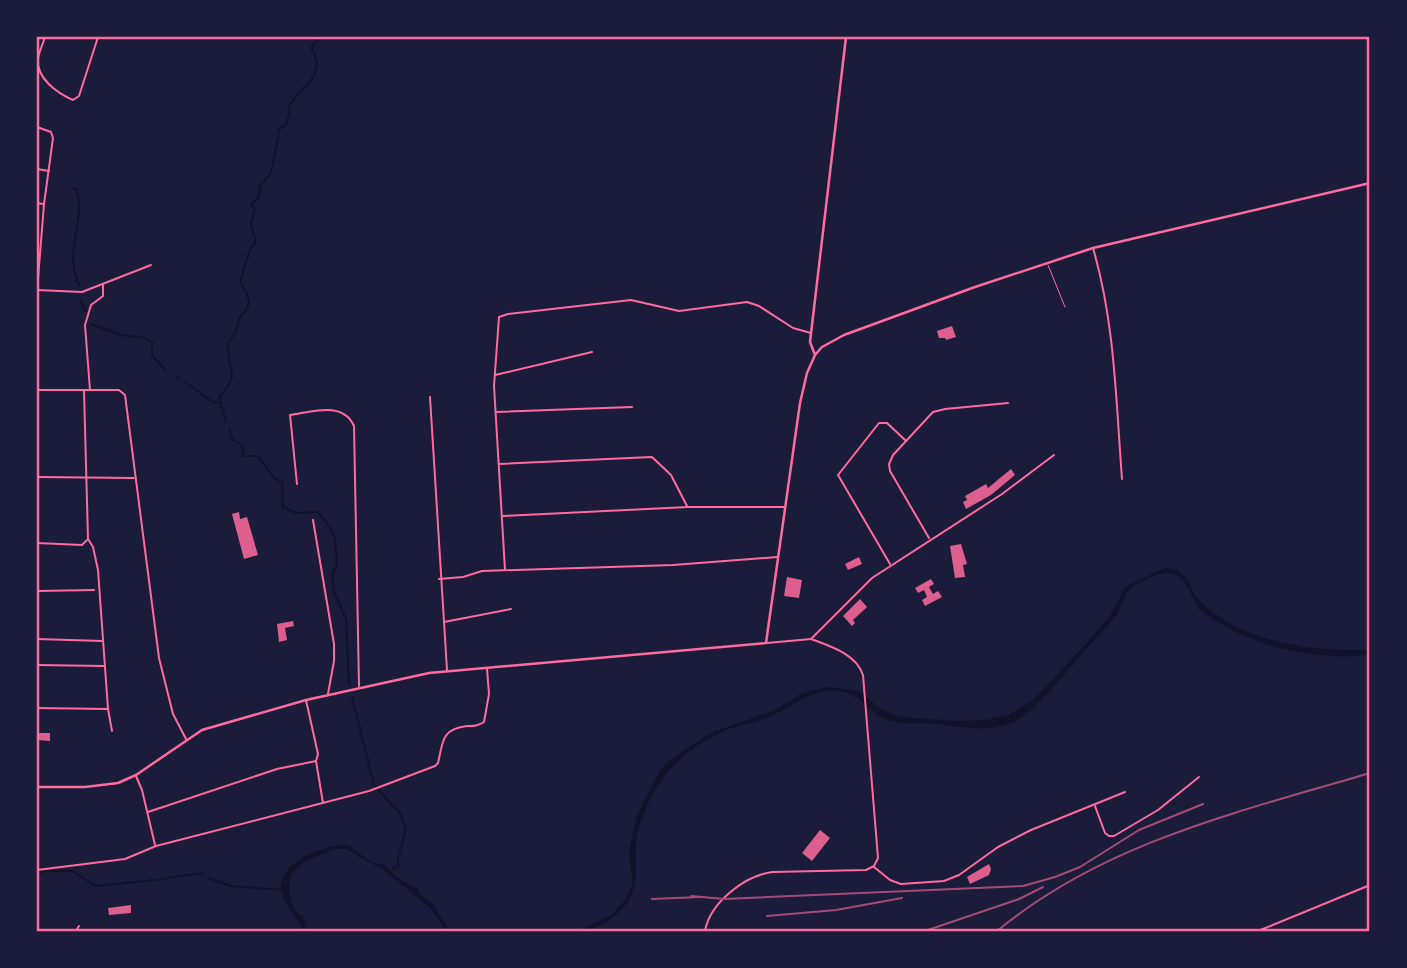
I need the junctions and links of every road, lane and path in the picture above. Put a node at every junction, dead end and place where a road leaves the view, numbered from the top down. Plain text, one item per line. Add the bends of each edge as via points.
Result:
1 (45, 37) edge
2 (98, 37) edge
3 (846, 37) edge
4 (37, 128) edge
5 (37, 169) edge
6 (49, 172) junction
7 (1370, 183) edge
8 (37, 203) edge
9 (44, 204) junction
10 (37, 248) edge
11 (41, 248) junction
12 (1093, 248) junction
13 (1048, 263) junction
14 (151, 265) dead end
15 (38, 279) edge
16 (103, 283) junction
17 (38, 290) edge
18 (1065, 307) dead end
19 (37, 317) edge
20 (811, 333) junction
21 (592, 352) dead end
22 (815, 355) junction
23 (495, 374) junction
24 (37, 390) edge
25 (84, 390) junction
26 (90, 390) junction
27 (430, 397) dead end
28 (1008, 403) dead end
29 (632, 407) dead end
30 (496, 412) junction
31 (905, 440) junction
32 (1054, 455) dead end
33 (499, 464) junction
34 (85, 476) junction
35 (37, 477) edge
36 (135, 478) junction
37 (1122, 479) dead end
38 (297, 484) dead end
39 (688, 507) junction
40 (785, 507) junction
41 (501, 516) junction
42 (313, 520) dead end
43 (88, 539) junction
44 (930, 539) junction
45 (37, 543) edge
46 (778, 557) junction
47 (891, 565) junction
48 (505, 570) junction
49 (439, 579) junction
50 (94, 590) dead end
51 (37, 591) edge
52 (511, 609) dead end
53 (443, 622) junction
54 (37, 639) edge
55 (811, 639) junction
56 (104, 641) junction
57 (766, 643) junction
58 (37, 665) edge
59 (105, 666) junction
60 (487, 668) junction
61 (447, 671) junction
62 (359, 687) junction
63 (328, 695) junction
64 (306, 700) junction
65 (37, 708) edge
66 (108, 709) junction
67 (112, 731) dead end
68 (186, 739) junction
69 (316, 761) junction
70 (136, 775) junction
71 (1199, 777) dead end
72 (37, 787) edge
73 (1125, 792) dead end
74 (323, 804) junction
75 (1094, 804) junction
76 (148, 812) junction
77 (156, 846) junction
78 (874, 866) junction
79 (37, 870) edge
80 (1370, 885) edge
81 (79, 926) dead end
82 (76, 931) edge
83 (705, 931) edge
84 (1258, 931) edge

1 - 2 street via 38,60 45,79 73,100 79,96
3 - 20 street
4 - 6 street via 51,132 53,138
5 - 6 street
6 - 9 street
7 - 12 street
8 - 9 street
9 - 11 street
10 - 11 street
11 - 15 street
12 - 13 street
12 - 37 street via 1111,324
13 - 18 lane
13 - 22 street via 838,338
14 - 16 street
16 - 17 street via 78,292
16 - 26 street via 103,296 91,305 85,325
17 - 19 street
20 - 22 street
20 - 23 street via 747,302 679,311 631,300 508,314 499,317
21 - 23 street
22 - 40 street via 800,403
23 - 30 street
24 - 25 street
25 - 26 street
25 - 34 street
26 - 36 street via 119,390 126,397
27 - 49 street
28 - 31 street via 940,410 928,415
29 - 30 street
30 - 33 street
31 - 44 street via 890,460 890,471
31 - 47 street via 887,423 879,423 838,475
32 - 44 street
33 - 39 street via 652,457 671,475
33 - 41 street
34 - 35 street
34 - 36 street
34 - 43 street
36 - 68 street via 159,657 173,714
38 - 62 street via 290,415 345,413 354,426
39 - 40 street
39 - 41 street
40 - 46 street
41 - 48 street
42 - 63 street via 334,643
43 - 45 street via 82,545
43 - 56 street via 98,570
44 - 47 street
46 - 48 street
46 - 57 street
47 - 55 street via 858,590
48 - 49 street
49 - 53 street
50 - 51 street
52 - 53 street
53 - 61 street
54 - 56 street
55 - 57 street
55 - 78 street via 855,660 861,668 879,855
56 - 59 street
57 - 60 street
58 - 59 street
59 - 66 street
60 - 61 street
60 - 74 street via 484,722 449,731 435,766
61 - 62 street
62 - 63 street
63 - 64 street
64 - 68 street via 220,724
64 - 69 street
65 - 66 street
66 - 67 street
68 - 70 street
69 - 74 street
69 - 76 street via 277,769
70 - 72 street via 99,786
70 - 76 street
71 - 75 street via 1158,810 1114,836 1105,832
73 - 75 street
74 - 77 street
75 - 78 street via 1019,836 944,881 901,884
76 - 77 street
77 - 79 street via 125,859
78 - 83 street via 861,871 759,874 720,903
80 - 84 street
81 - 82 street

